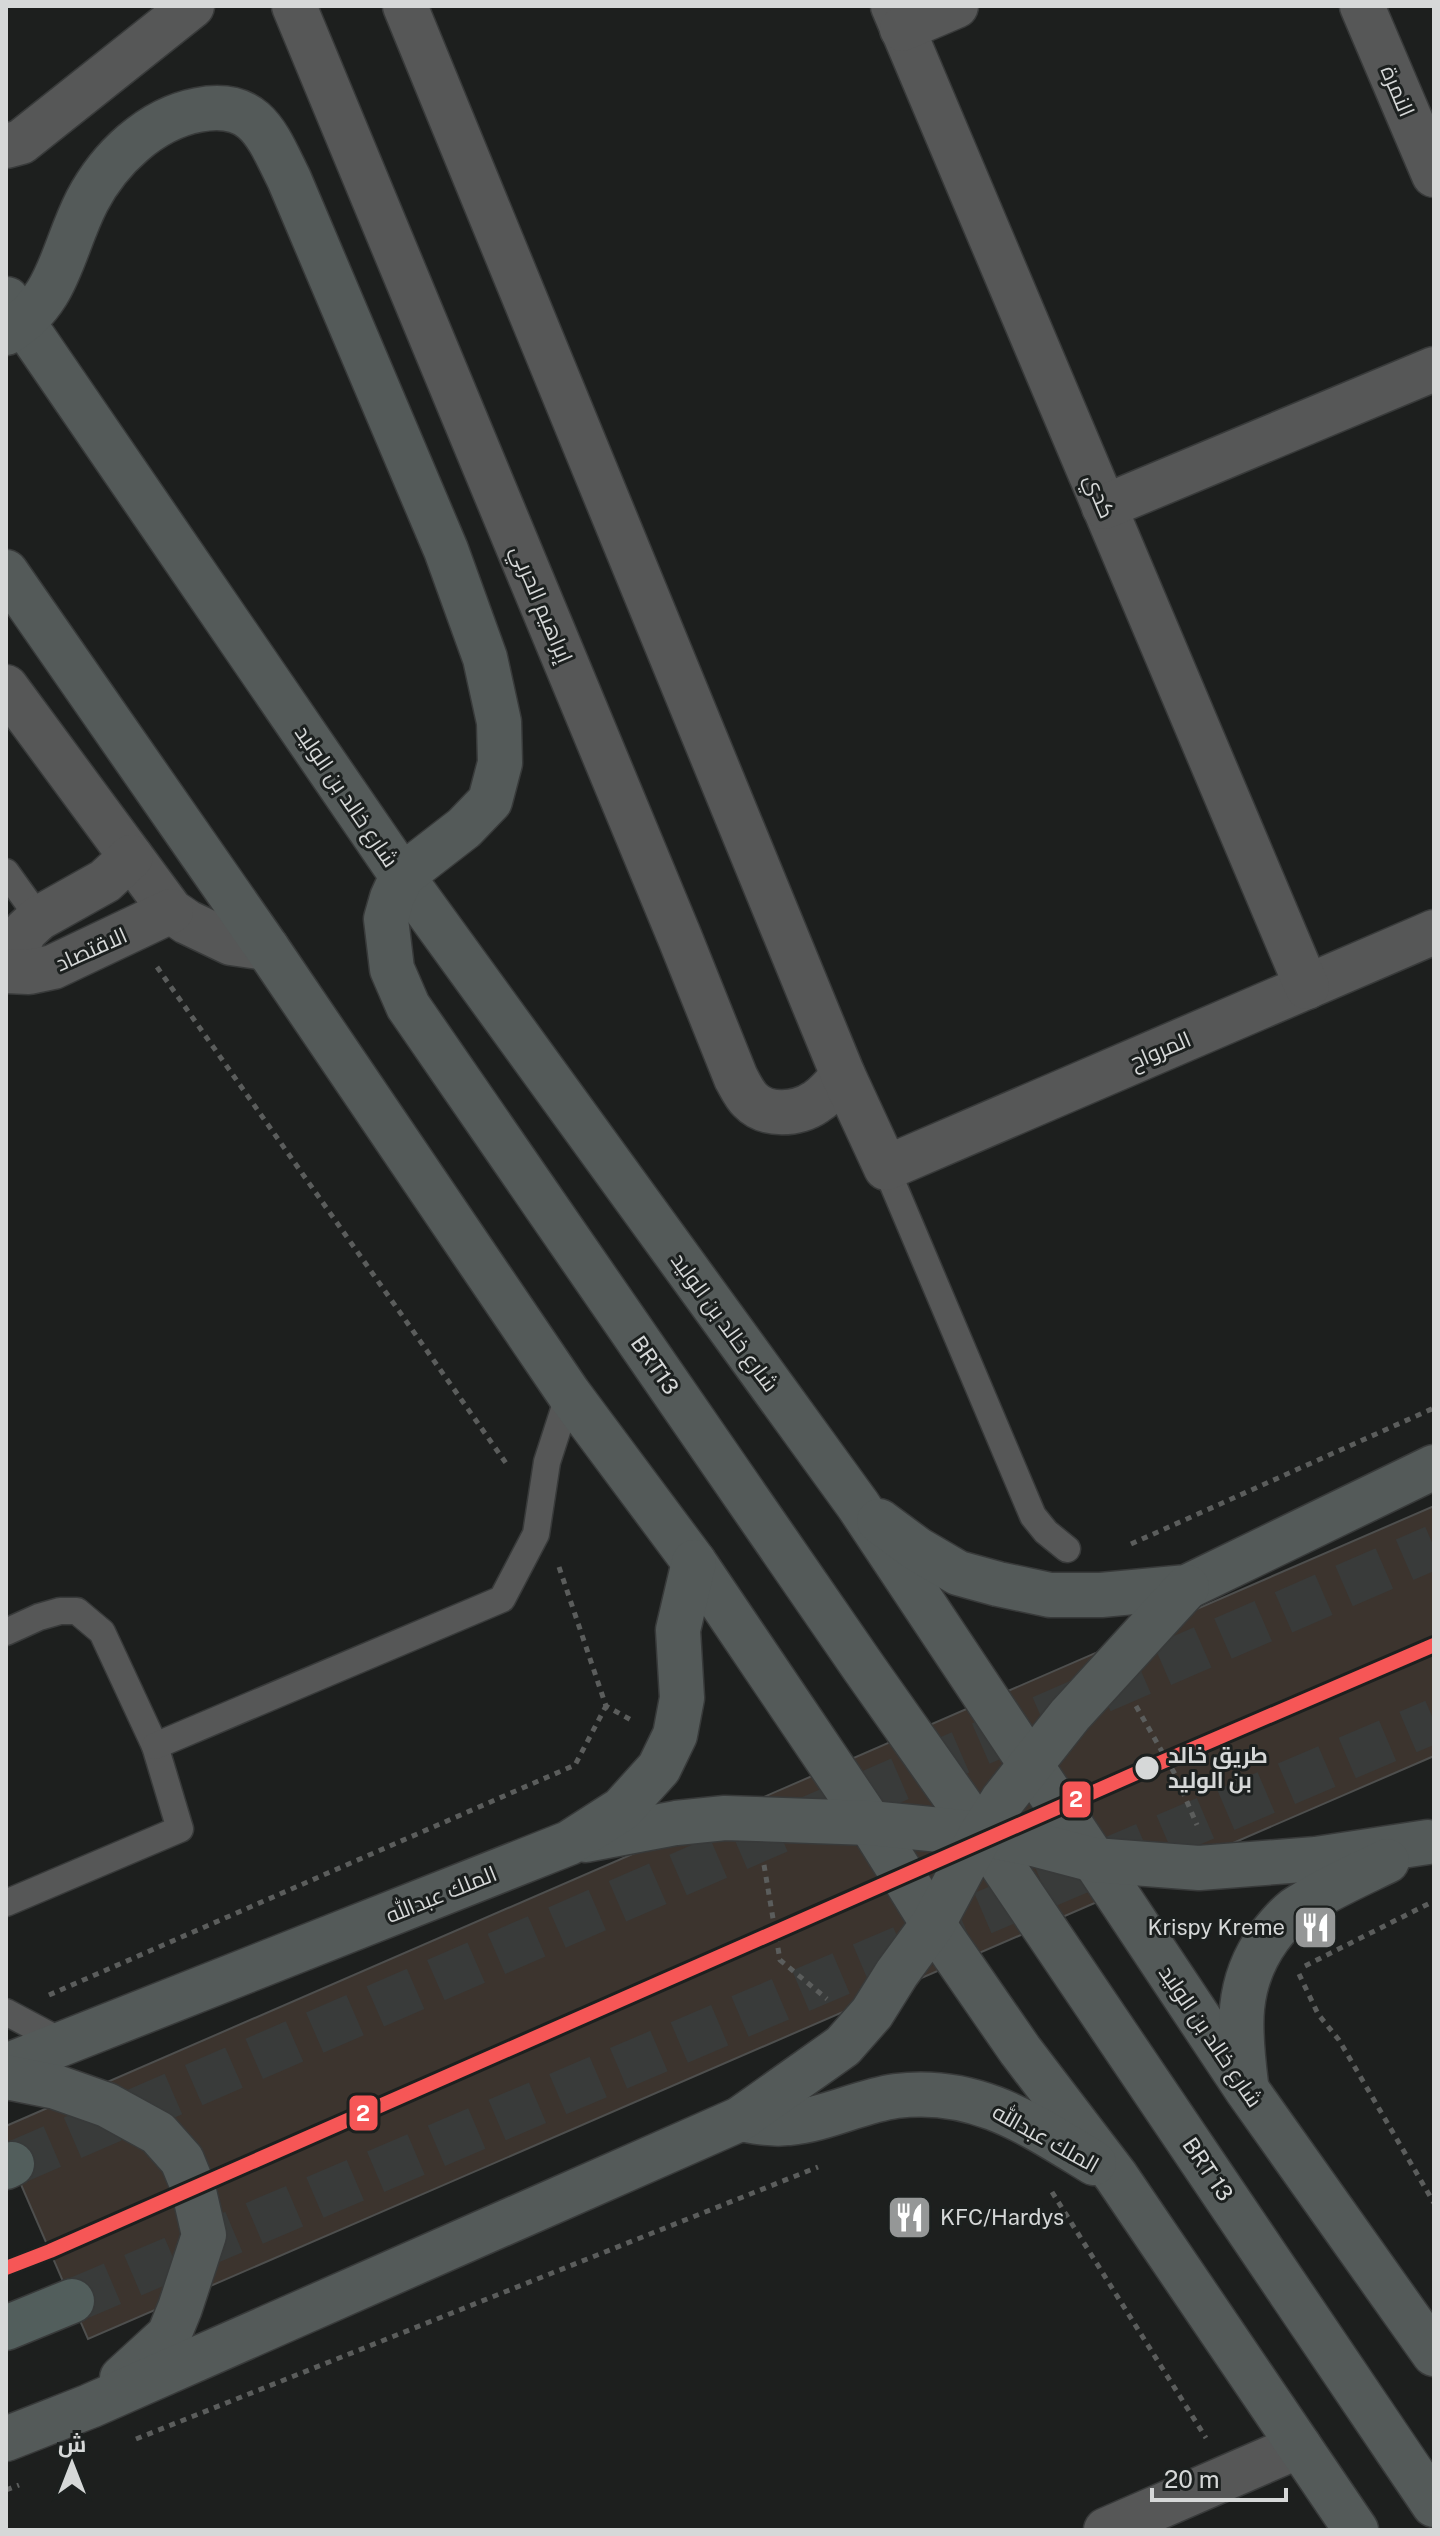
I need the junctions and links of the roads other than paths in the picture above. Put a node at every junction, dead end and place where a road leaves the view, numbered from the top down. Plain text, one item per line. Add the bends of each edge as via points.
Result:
1 (192, 6) edge
2 (294, 6) edge
3 (405, 6) edge
4 (956, 6) edge
5 (1362, 6) edge
6 (897, 17) edge
7 (6, 146) edge
8 (1434, 175) edge
9 (12, 318) edge
10 (1434, 369) edge
11 (1104, 507) junction
12 (6, 572) edge
13 (6, 687) edge
14 (131, 857) junction
15 (6, 872) edge
16 (402, 876) junction
17 (171, 911) junction
18 (39, 918) junction
19 (1434, 932) edge
20 (267, 948) junction
21 (6, 970) edge
22 (1307, 987) junction
23 (843, 1075) junction
24 (886, 1168) junction
25 (569, 1394) junction
26 (1434, 1467) edge
27 (858, 1505) junction
28 (1067, 1549) dead end
29 (694, 1562) junction
30 (1187, 1587) junction
31 (6, 1632) edge
32 (155, 1746) junction
33 (1030, 1766) junction
34 (870, 1823) junction
35 (981, 1834) junction
36 (1431, 1840) edge
37 (569, 1843) junction
38 (1094, 1860) junction
39 (6, 1903) edge
40 (933, 1924) junction
41 (7, 2012) edge
42 (66, 2044) junction
43 (6, 2066) edge
44 (6, 2077) edge
45 (1247, 2090) junction
46 (740, 2119) junction
47 (1116, 2176) junction
48 (72, 2301) tunnel mouth
49 (6, 2328) edge
50 (1434, 2354) edge
51 (90, 2406) junction
52 (6, 2439) edge
53 (1299, 2446) junction
54 (1434, 2505) edge
55 (1106, 2530) edge
56 (1356, 2530) edge

1 - 7 street via 21,142
2 - 23 street, إبراهيم الحربي via 736,1078 749,1099 779,1112 815,1103
3 - 23 street
4 - 6 street
5 - 8 street, النمرة
6 - 11 street, كدي
9 - 16 main road, شارع خالد بن الوليد
9 - 16 main road via 38,308 88,199 141,136 192,111 220,106 242,112 257,124 289,179 446,550 485,658 499,722 500,763 490,801
10 - 11 street
11 - 22 street, كدي
12 - 20 main road
13 - 14 street
14 - 17 street
14 - 18 street, الاقتصاد via 105,881
15 - 18 lane
16 - 27 main road, شارع خالد بن الوليد
16 - 35 main road, BRT13 via 386,919 392,969 408,1006
17 - 20 street via 231,943
17 - 21 street, الاقتصاد via 53,967
18 - 21 street, الاقتصاد via 25,931
19 - 22 street, المرواح
20 - 25 main road
22 - 24 street, المرواح
23 - 24 street
24 - 28 lane via 1033,1516
25 - 29 main road
25 - 32 lane via 547,1462 536,1534 502,1599
26 - 30 main road
27 - 30 main road via 958,1573 998,1584 1050,1595
27 - 33 main road, شارع خالد بن الوليد
29 - 34 main road
29 - 37 main road, الملك عبدالله via 678,1630 682,1698 675,1735 659,1768 622,1809
30 - 33 main road, الملك عبدالله via 1121,1656
31 - 32 lane via 39,1617 77,1611 102,1632
32 - 39 lane via 180,1829
33 - 35 main road, الملك عبدالله
33 - 38 main road, شارع خالد بن الوليد
34 - 35 main road
34 - 37 main road via 725,1818
34 - 40 main road
35 - 38 main road
35 - 40 main road, الملك عبدالله
35 - 54 main road, BRT 13
36 - 38 main road via 1316,1859 1199,1868
36 - 45 main road via 1293,1911 1276,1928 1245,1984 1240,2034
37 - 42 main road, الملك عبدالله
38 - 45 main road, شارع خالد بن الوليد
40 - 46 main road, الملك عبدالله via 843,2046
40 - 47 main road
41 - 42 lane
42 - 43 main road, الملك عبدالله
44 - 51 main road via 107,2105 158,2133 182,2160 193,2187 204,2235 169,2335
45 - 50 main road, شارع خالد بن الوليد
46 - 47 main road, الملك عبدالله via 791,2123 897,2096 969,2100 1021,2119
46 - 51 main road, الملك عبدالله
47 - 53 main road
48 - 49 highway
51 - 52 main road, الملك عبدالله
53 - 55 street
53 - 56 main road

